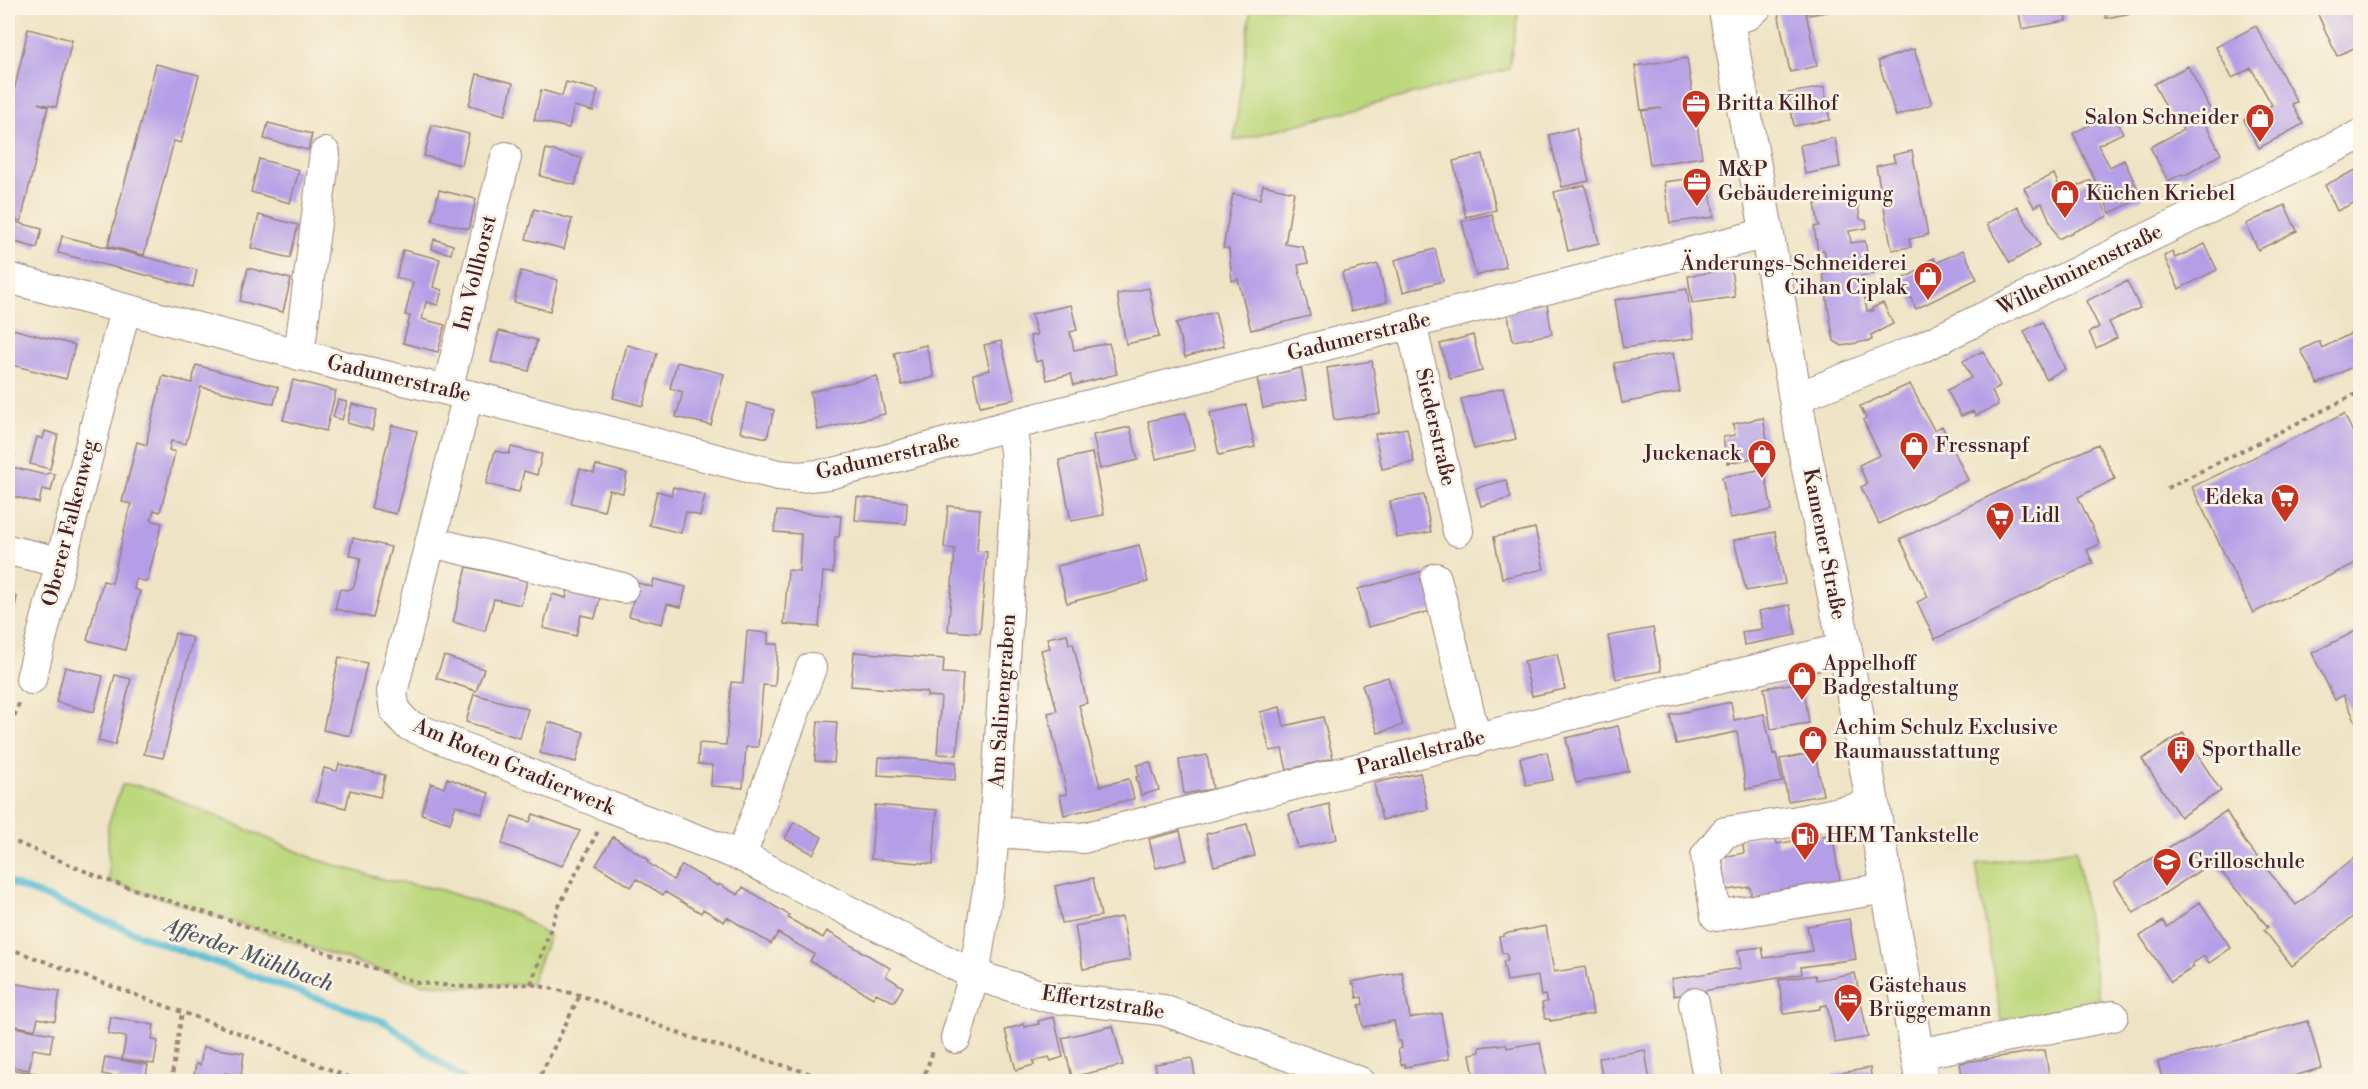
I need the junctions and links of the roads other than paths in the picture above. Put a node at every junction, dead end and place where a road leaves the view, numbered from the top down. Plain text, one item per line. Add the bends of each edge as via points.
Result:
1 (1736, 11) edge
2 (2361, 135) edge
3 (325, 153) dead end
4 (506, 157) dead end
5 (1767, 233) junction
6 (8, 278) edge
7 (125, 309) junction
8 (1411, 323) junction
9 (299, 355) junction
10 (458, 392) junction
11 (1796, 398) junction
12 (1011, 426) junction
13 (1458, 531) dead end
14 (431, 543) junction
15 (8, 550) edge
16 (60, 562) junction
17 (1436, 578) dead end
18 (623, 588) dead end
19 (1845, 648) junction
20 (811, 668) dead end
21 (31, 679) road end
22 (1476, 740) junction
23 (1873, 804) junction
24 (994, 832) junction
25 (741, 856) junction
26 (1887, 888) junction
27 (974, 975) junction
28 (1694, 1003) dead end
29 (2113, 1016) dead end
30 (956, 1038) dead end
31 (1920, 1068) edge
32 (1360, 1082) edge
33 (1709, 1082) edge

1 - 5 main road, Kamener Straße
2 - 11 street, Wilhelminenstraße via 1916,350
3 - 9 street
4 - 10 street, Im Vollhorst
5 - 8 street, Gadumerstraße
5 - 11 main road, Kamener Straße
6 - 7 street, Gadumerstraße
7 - 9 street, Gadumerstraße
7 - 16 street, Oberer Falkenweg
8 - 12 street, Gadumerstraße
8 - 13 street, Siederstraße
9 - 10 street, Gadumerstraße
10 - 12 street, Gadumerstraße via 778,475 799,477 840,471
10 - 14 street, Am Roten Gradierwerk
11 - 19 main road, Kamener Straße
12 - 24 street, Am Salinengraben via 1016,487
14 - 18 street
14 - 25 street, Am Roten Gradierwerk via 393,692 395,711 408,725
15 - 16 street
16 - 21 street, Oberer Falkenweg
17 - 22 street
19 - 22 street, Parallelstraße
19 - 23 main road, Kamener Straße
20 - 25 street
22 - 24 street, Parallelstraße via 1083,838
23 - 26 main road, Kamener Straße
23 - 26 street via 1725,832 1706,856 1716,916
24 - 27 street, Am Salinengraben
25 - 27 street, Am Roten Gradierwerk
26 - 31 main road, Kamener Straße
27 - 30 street
27 - 32 street, Effertzstraße via 1047,997 1163,1010
28 - 33 street
29 - 31 street

